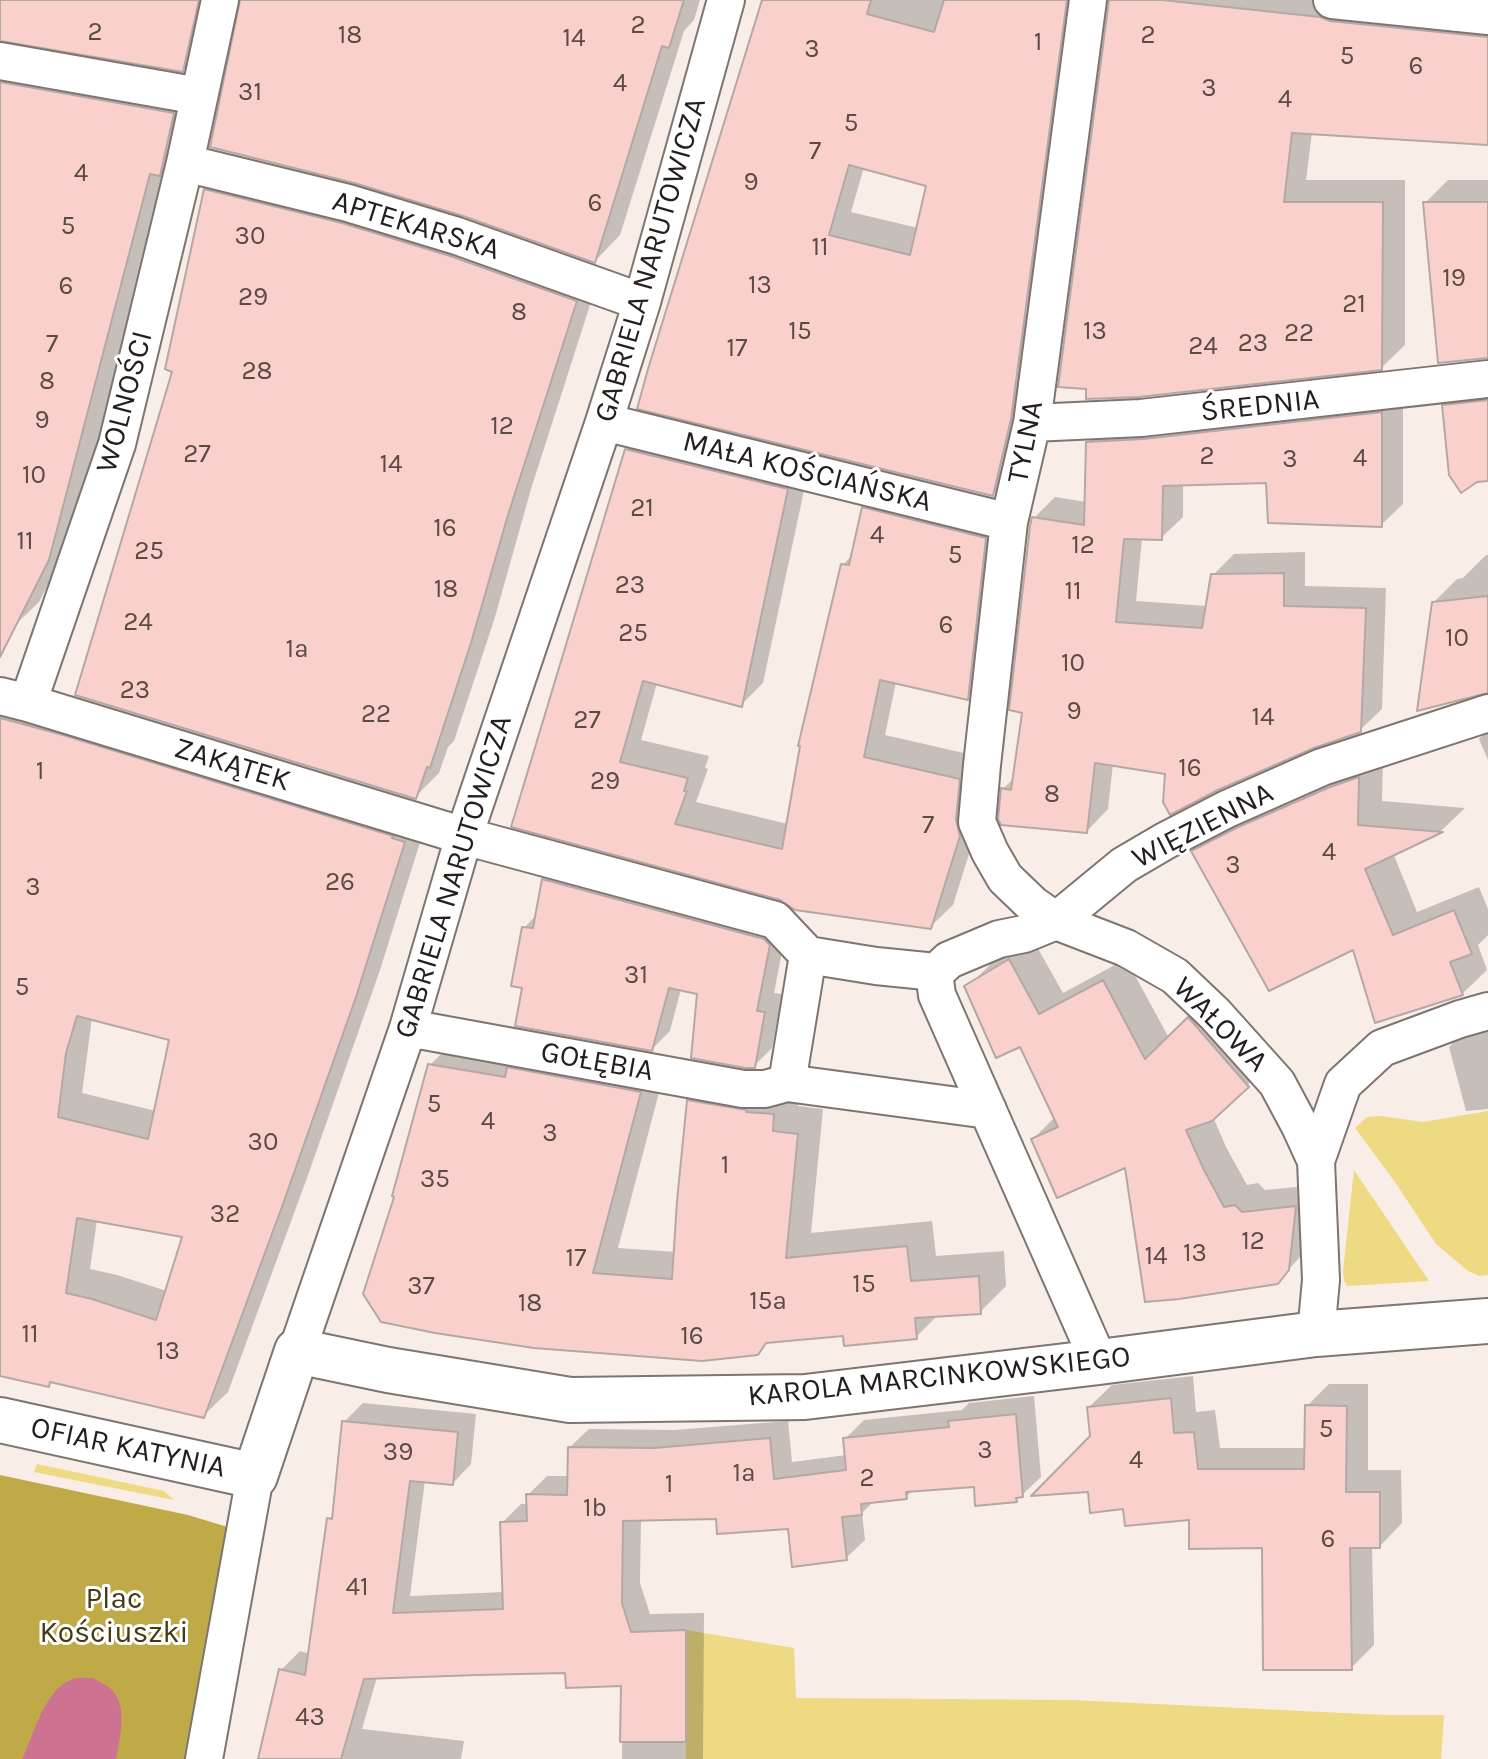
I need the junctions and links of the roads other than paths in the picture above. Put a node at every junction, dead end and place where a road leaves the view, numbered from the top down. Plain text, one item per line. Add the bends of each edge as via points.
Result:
1 (220, 0) edge
2 (726, 0) edge
3 (1088, 0) edge
4 (1332, 0) edge
5 (1488, 16) edge
6 (0, 61) edge
7 (199, 96) junction
8 (185, 163) junction
9 (642, 302) junction
10 (1488, 379) edge
11 (604, 422) junction
12 (1032, 423) junction
13 (1009, 522) junction
14 (14, 700) edge
15 (1488, 713) edge
16 (464, 836) junction
17 (1005, 878) joint
18 (1056, 921) junction
19 (808, 955) junction
20 (936, 972) junction
21 (1488, 1011) edge
22 (408, 1028) junction
23 (787, 1083) junction
24 (988, 1110) junction
25 (1316, 1161) junction
26 (1488, 1321) edge
27 (1316, 1334) junction
28 (297, 1351) junction
29 (1099, 1362) junction
30 (0, 1420) edge
31 (255, 1476) junction
32 (204, 1759) edge

1 - 7 street, WOLNOŚCI
2 - 9 street, GABRIELA NARUTOWICZA
3 - 12 street, TYLNA
4 - 5 street
6 - 7 street
7 - 8 street, WOLNOŚCI
8 - 9 street, APTEKARSKA via 389,215
8 - 14 street, WOLNOŚCI via 117,444
9 - 11 street, GABRIELA NARUTOWICZA
10 - 12 street, ŚREDNIA via 1141,418
11 - 13 street, MAŁA KOŚCIAŃSKA
11 - 16 street, GABRIELA NARUTOWICZA
12 - 13 street, TYLNA
13 - 17 street, TYLNA via 977,822
14 - 16 street, ZAKĄTEK
15 - 18 street, WIĘZIENNA via 1322,767 1227,809 1124,865
16 - 19 street, ZAKĄTEK via 775,920
16 - 22 street, GABRIELA NARUTOWICZA
17 - 18 street, WAŁOWA
18 - 20 street, WIĘZIENNA via 949,960
18 - 25 street, WAŁOWA via 1126,948 1175,976 1277,1083
19 - 20 street
19 - 23 street
20 - 24 street via 937,995
21 - 25 street, WAŁOWA via 1382,1048 1343,1084
22 - 23 street, GOŁĘBIA via 743,1089
22 - 28 street, GABRIELA NARUTOWICZA
23 - 24 street, GOŁĘBIA
24 - 29 street
25 - 27 street, WAŁOWA via 1321,1280
26 - 27 street, KAROLA MARCINKOWSKIEGO
27 - 29 street, KAROLA MARCINKOWSKIEGO
28 - 29 street, KAROLA MARCINKOWSKIEGO via 570,1400 805,1397
28 - 31 street, GABRIELA NARUTOWICZA
30 - 31 street, OFIAR KATYNIA
31 - 32 street, GABRIELA NARUTOWICZA

